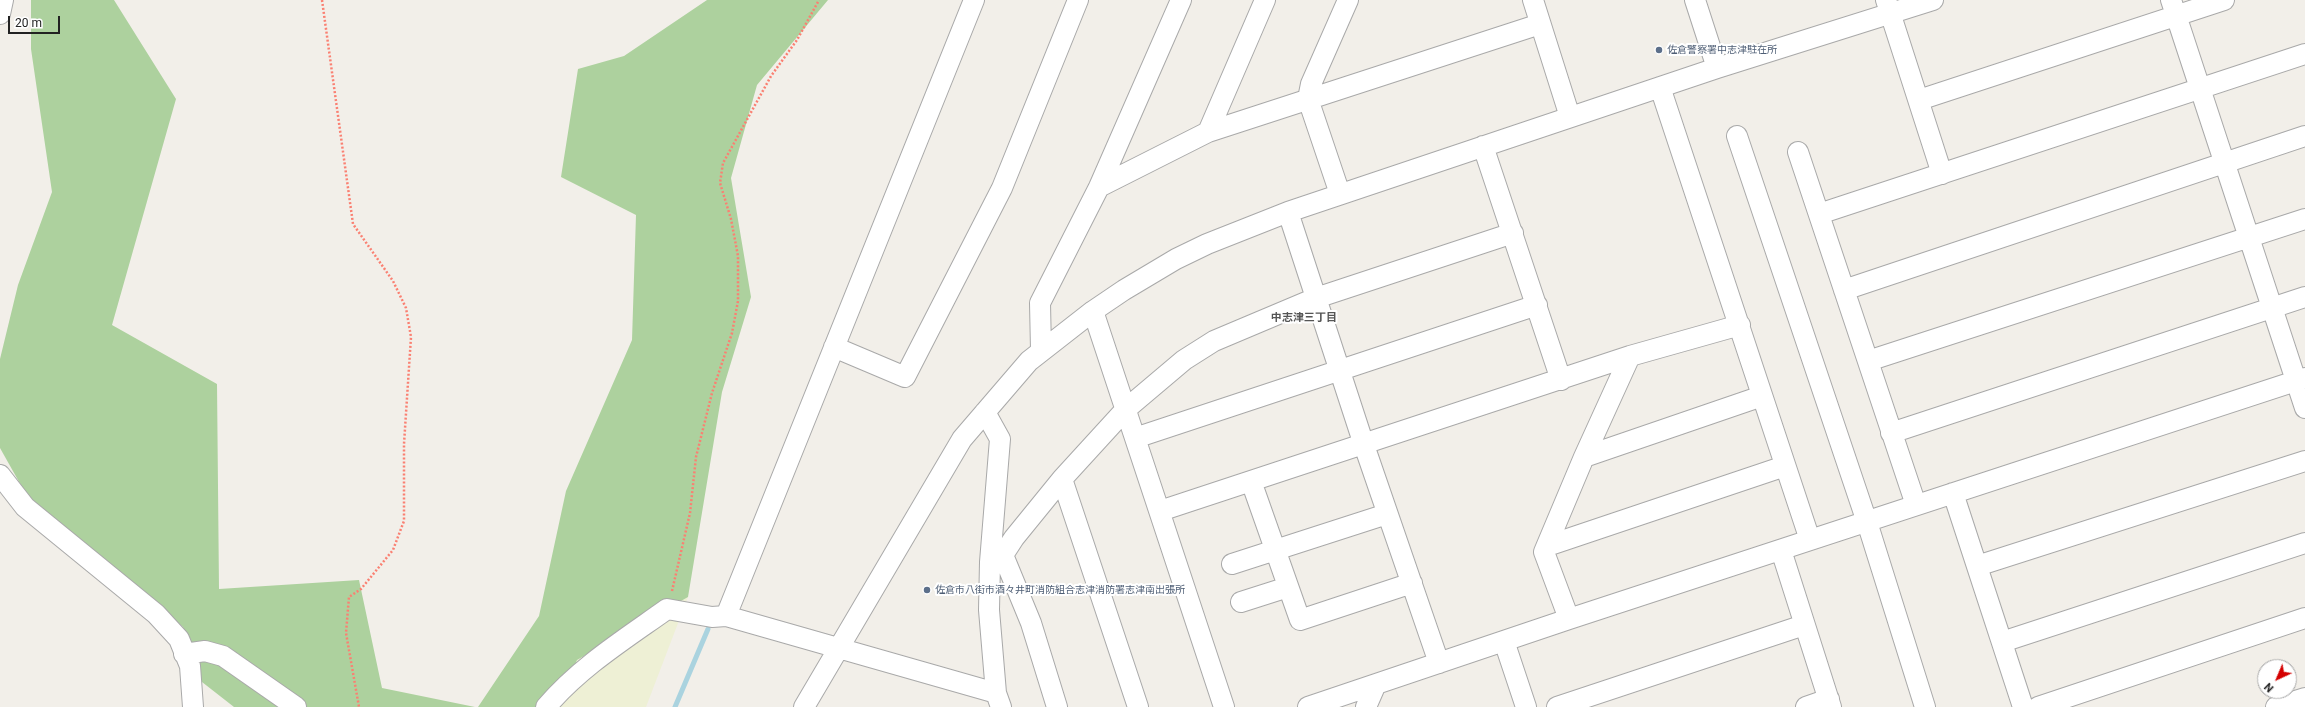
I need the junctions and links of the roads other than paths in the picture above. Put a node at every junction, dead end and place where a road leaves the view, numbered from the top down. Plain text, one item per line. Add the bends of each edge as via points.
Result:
1 (974, 0) edge
2 (1078, 0) edge
3 (1169, 0) edge
4 (1181, 0) edge
5 (1265, 0) edge
6 (1532, 0) edge
7 (1695, 0) edge
8 (1933, 0) edge
9 (2224, 0) edge
10 (1351, 1) edge
11 (1888, 7) edge
12 (2174, 8) edge
13 (1540, 24) junction
14 (1167, 31) junction
15 (2305, 54) edge
16 (1718, 68) junction
17 (1660, 87) junction
18 (2200, 89) junction
19 (1308, 99) junction
20 (1919, 100) junction
21 (1570, 117) junction
22 (1208, 132) junction
23 (1737, 136) dead end
24 (2305, 136) edge
25 (1483, 146) junction
26 (1798, 152) dead end
27 (2224, 163) junction
28 (1942, 174) junction
29 (1099, 187) junction
30 (1340, 194) junction
31 (1288, 212) junction
32 (1819, 214) junction
33 (2305, 219) edge
34 (1513, 233) junction
35 (2249, 238) junction
36 (1844, 290) junction
37 (2305, 297) edge
38 (1316, 298) junction
39 (1537, 305) junction
40 (2272, 308) junction
41 (1093, 311) junction
42 (1740, 325) junction
43 (834, 347) junction
44 (1041, 350) junction
45 (1630, 356) junction
46 (1868, 361) junction
47 (1339, 370) junction
48 (2300, 379) edge
49 (1561, 380) junction
50 (1762, 396) junction
51 (1126, 408) junction
52 (2305, 408) edge
53 (985, 412) junction
54 (1892, 433) junction
55 (1135, 438) junction
56 (1364, 445) junction
57 (1584, 457) junction
58 (2305, 461) edge
59 (1785, 466) junction
60 (0, 475) edge
61 (1062, 479) junction
62 (1251, 481) junction
63 (1953, 493) junction
64 (1916, 505) junction
65 (1160, 512) junction
66 (1387, 514) junction
67 (1867, 522) junction
68 (1810, 540) junction
69 (2305, 542) edge
70 (1547, 546) junction
71 (1274, 549) junction
72 (1781, 550) junction
73 (996, 559) junction
74 (1232, 564) dead end
75 (1977, 566) junction
76 (1412, 583) junction
77 (1288, 587) junction
78 (1241, 602) dead end
79 (726, 616) junction
80 (2305, 618) edge
81 (1569, 619) junction
82 (1804, 625) junction
83 (1504, 641) junction
84 (2002, 642) junction
85 (839, 647) junction
86 (184, 654) junction
87 (1439, 663) junction
88 (1376, 684) junction
89 (2305, 698) edge
90 (998, 700) edge
91 (1830, 703) edge
92 (193, 707) edge
93 (296, 707) edge
94 (546, 707) edge
95 (804, 707) edge
96 (1057, 707) edge
97 (1138, 707) edge
98 (1224, 707) edge
99 (1308, 707) edge
100 (1366, 707) edge
101 (1526, 707) edge
102 (1557, 707) edge
103 (1806, 707) edge
104 (1925, 707) edge
105 (2023, 707) edge
106 (2038, 707) edge
107 (2276, 707) edge

1 - 43 street
2 - 43 street via 1002,188 905,377
3 - 14 street
4 - 14 street
5 - 22 street
6 - 13 street
7 - 16 street
8 - 11 street
9 - 12 street
10 - 19 street via 1311,84
11 - 16 street
11 - 20 street
12 - 18 street
12 - 20 street
13 - 19 street
13 - 21 street
14 - 29 street
15 - 18 street
16 - 17 street
17 - 21 street
17 - 42 street
18 - 27 street
18 - 28 street
19 - 22 street
19 - 30 street
20 - 28 street
21 - 25 street
22 - 29 street
23 - 67 street
24 - 27 street
25 - 30 street
25 - 34 street
26 - 32 street
27 - 35 street
27 - 36 street
28 - 32 street
29 - 44 street via 1040,303
30 - 31 street
31 - 38 street
31 - 41 street via 1241,229 1176,259
32 - 36 street
33 - 35 street
34 - 38 street
34 - 39 street
35 - 40 street
35 - 46 street
36 - 46 street
37 - 40 street
38 - 47 street
38 - 51 street via 1214,341 1184,360
39 - 47 street
39 - 49 street
40 - 48 street
40 - 54 street
41 - 44 street
41 - 51 street
42 - 45 street
42 - 50 street
43 - 79 street
44 - 53 street
45 - 49 street
45 - 57 street
46 - 54 street
47 - 55 street
47 - 56 street
48 - 52 street
48 - 63 street
49 - 56 street
50 - 57 street
50 - 59 street
51 - 55 street
51 - 61 street
53 - 73 street via 1000,439
53 - 85 street via 962,439
54 - 64 street
55 - 65 street
56 - 62 street
56 - 66 street
57 - 70 street
58 - 75 street
59 - 68 street
59 - 70 street
60 - 86 street via 25,507 156,614 178,640
61 - 73 street
61 - 97 street
62 - 65 street
62 - 71 street
63 - 64 street
63 - 75 street
64 - 67 street
65 - 98 street
66 - 71 street
66 - 76 street
67 - 68 street
67 - 104 street
68 - 72 street
69 - 84 street
70 - 81 street via 1544,552
71 - 74 street
71 - 77 street
72 - 81 street
72 - 82 street
73 - 90 street via 989,610
73 - 96 street via 1031,623
75 - 84 street
76 - 77 street via 1300,620
76 - 87 street
77 - 78 street
79 - 85 street
79 - 94 street via 712,617 667,609 595,660
80 - 106 street
81 - 83 street
82 - 91 street
82 - 102 street
83 - 87 street
83 - 101 street
84 - 105 street
85 - 90 street
85 - 95 street
86 - 92 street via 190,666
86 - 93 street via 205,651 223,656
87 - 88 street
88 - 99 street
88 - 100 street
89 - 107 street
91 - 103 street

